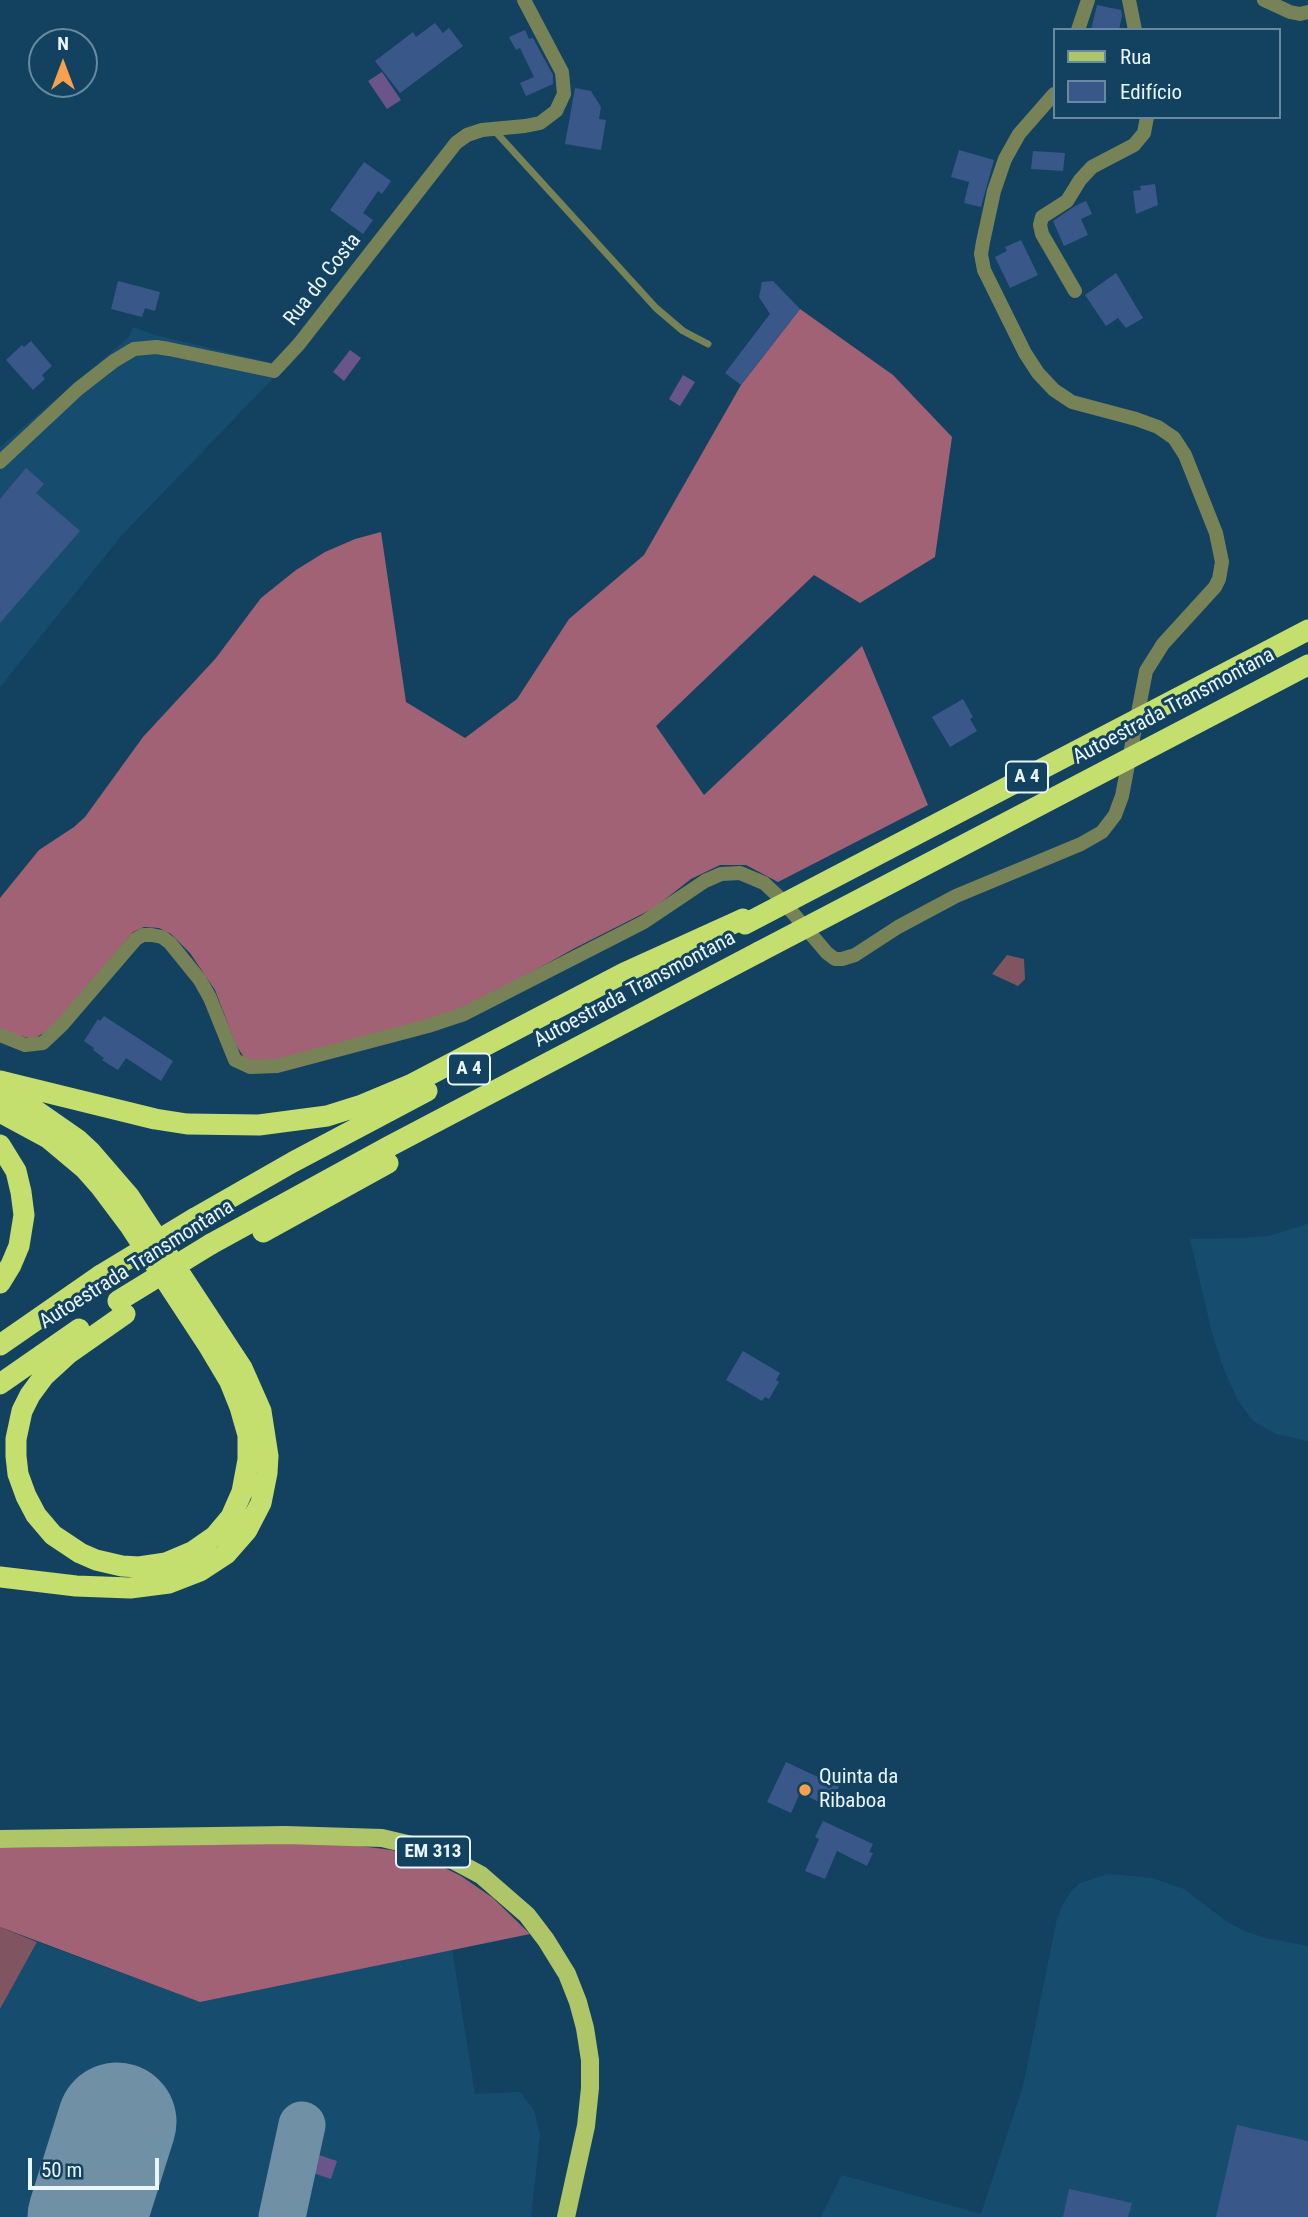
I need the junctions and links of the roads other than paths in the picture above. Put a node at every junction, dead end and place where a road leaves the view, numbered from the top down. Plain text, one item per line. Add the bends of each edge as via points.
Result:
1 (524, 0) edge
2 (1088, 0) edge
3 (1129, 0) edge
4 (1264, 0) edge
5 (1308, 12) edge
6 (1079, 28) edge
7 (1135, 28) edge
8 (1052, 96) edge
9 (1147, 119) edge
10 (492, 128) junction
11 (1075, 291) dead end
12 (708, 344) dead end
13 (0, 461) edge
14 (1308, 630) edge
15 (1308, 665) edge
16 (744, 922) junction
17 (0, 1035) edge
18 (0, 1081) edge
19 (0, 1093) edge
20 (0, 1112) edge
21 (0, 1145) edge
22 (0, 1283) edge
23 (122, 1307) junction
24 (0, 1345) edge
25 (0, 1384) edge
26 (0, 1577) edge
27 (0, 1839) edge
28 (566, 2217) edge

1 - 10 street, Rua do Costa via 559,66 564,94 556,111 540,123
2 - 6 street
3 - 7 street
4 - 5 street via 1290,12
8 - 17 street via 1009,150 983,242 984,270 1019,341 1054,390 1072,402 1136,419 1174,438 1219,543 1222,571 1215,587 1163,643 1146,671 1122,796 1102,831 956,895 842,959 829,956 764,883 740,873 721,874 644,922 464,1014 277,1066 250,1067 235,1059 200,980 170,943 152,935 136,939 43,1043 25,1045
9 - 11 street via 1144,133 1134,145 1092,167 1067,201 1040,220 1042,234
10 - 12 lane via 656,308 683,331
10 - 13 street, Rua do Costa via 456,143 274,371 169,349 134,349 78,389
14 - 16 highway, Autoestrada Transmontana / A 4, bridge
15 - 23 highway, Autoestrada Transmontana / A 4, bridge via 344,1170
16 - 18 highway via 624,973 410,1085 327,1116 260,1125 187,1124
16 - 24 highway, Autoestrada Transmontana / A 4, bridge via 293,1161 101,1275
19 - 26 highway via 31,1107 77,1139 129,1196 246,1376 261,1411 268,1456 255,1517 226,1554 200,1571 169,1583 130,1588
20 - 23 highway via 48,1138 100,1186 208,1345 240,1407 248,1460 242,1492 230,1517 215,1536 192,1552 166,1563 139,1567 96,1560 54,1535 26,1496 16,1456 22,1411 44,1376
21 - 22 highway via 16,1171 24,1215 19,1246
23 - 25 highway, Autoestrada Transmontana / A 4
27 - 28 main road, EM 313 via 371,1837 416,1846 481,1875 527,1915 546,1940 567,1975 585,2028 590,2088

